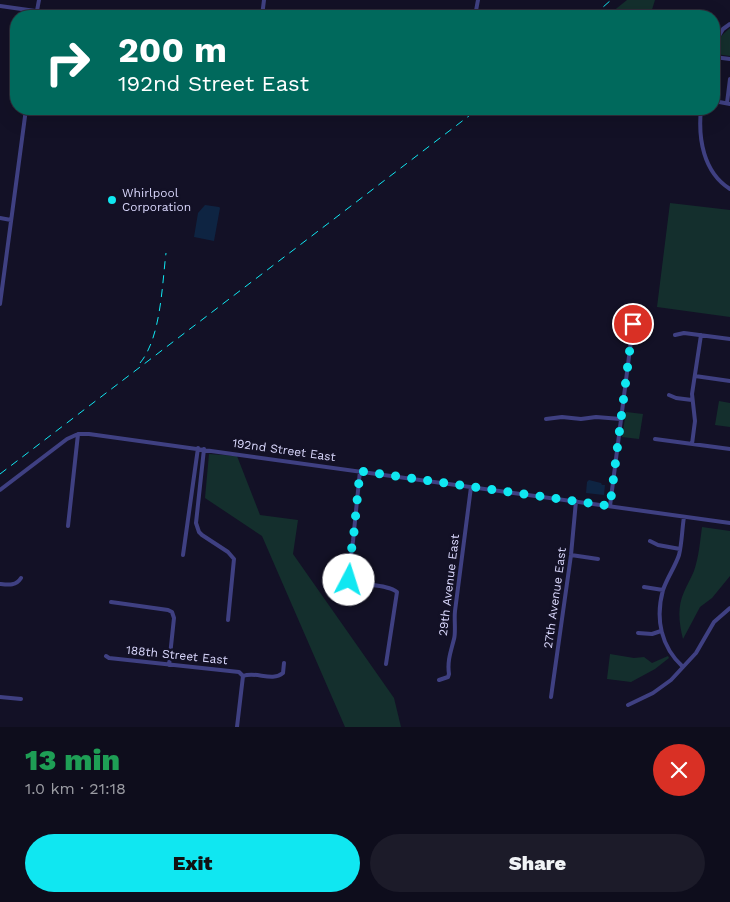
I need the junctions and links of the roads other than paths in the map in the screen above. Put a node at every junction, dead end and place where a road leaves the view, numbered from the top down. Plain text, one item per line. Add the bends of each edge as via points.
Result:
1 (0, 6) edge
2 (18, 10) edge
3 (730, 24) edge
4 (720, 35) edge
5 (730, 80) edge
6 (728, 104) edge
7 (25, 115) edge
8 (701, 115) edge
9 (730, 189) edge
10 (0, 218) edge
11 (11, 220) junction
12 (0, 304) edge
13 (631, 315) dead end
14 (675, 335) dead end
15 (701, 335) junction
16 (730, 339) edge
17 (695, 376) junction
18 (730, 381) edge
19 (669, 395) dead end
20 (692, 400) junction
21 (546, 419) dead end
22 (621, 420) junction
23 (78, 434) junction
24 (655, 439) dead end
25 (692, 444) junction
26 (198, 448) junction
27 (204, 449) junction
28 (730, 449) edge
29 (360, 471) junction
30 (471, 487) junction
31 (0, 490) edge
32 (576, 502) junction
33 (610, 506) junction
34 (684, 517) junction
35 (730, 523) edge
36 (68, 526) dead end
37 (650, 541) dead end
38 (680, 549) junction
39 (184, 555) dead end
40 (571, 555) junction
41 (598, 559) dead end
42 (21, 578) dead end
43 (0, 584) edge
44 (644, 587) dead end
45 (663, 590) junction
46 (111, 602) dead end
47 (730, 608) edge
48 (228, 620) dead end
49 (661, 631) junction
50 (638, 633) dead end
51 (106, 656) dead end
52 (284, 663) dead end
53 (386, 664) dead end
54 (169, 665) junction
55 (683, 668) junction
56 (244, 676) junction
57 (439, 680) dead end
58 (0, 697) edge
59 (551, 697) dead end
60 (20, 699) dead end
61 (628, 704) dead end
62 (237, 727) edge

1 - 2 street
3 - 4 street
5 - 6 street
7 - 11 street
8 - 9 street via 702,146 710,166
10 - 11 street
11 - 12 street
13 - 22 street via 633,325
14 - 15 street
15 - 16 street
15 - 17 street
17 - 18 street
17 - 20 street
19 - 20 street
20 - 25 street via 695,421
21 - 22 street via 596,417
22 - 33 street
23 - 26 street, 192nd Street East
23 - 31 street via 59,444
23 - 36 street
24 - 25 street
25 - 28 street
26 - 27 street, 192nd Street East
26 - 39 street
27 - 29 street, 192nd Street East
27 - 48 street via 196,523 202,535 234,559
29 - 30 street, 192nd Street East
29 - 53 street via 349,580 397,592
30 - 32 street, 192nd Street East
30 - 57 street, 29th Avenue East via 455,611 455,638 449,654 448,677
32 - 33 street, 192nd Street East
32 - 40 street, 27th Avenue East
33 - 34 street, 192nd Street East
34 - 35 street, 192nd Street East
34 - 38 street
37 - 38 street
38 - 45 street
40 - 41 street
40 - 59 street, 27th Avenue East
42 - 43 street via 16,584
44 - 45 street
45 - 49 street
46 - 54 street via 172,611
47 - 55 street via 714,622
49 - 50 street
49 - 55 street via 671,656
51 - 54 street, 188th Street East
52 - 56 street, 188th Street East via 283,673 279,676
54 - 56 street, 188th Street East via 239,672
55 - 61 street via 654,692
56 - 62 street
58 - 60 street

